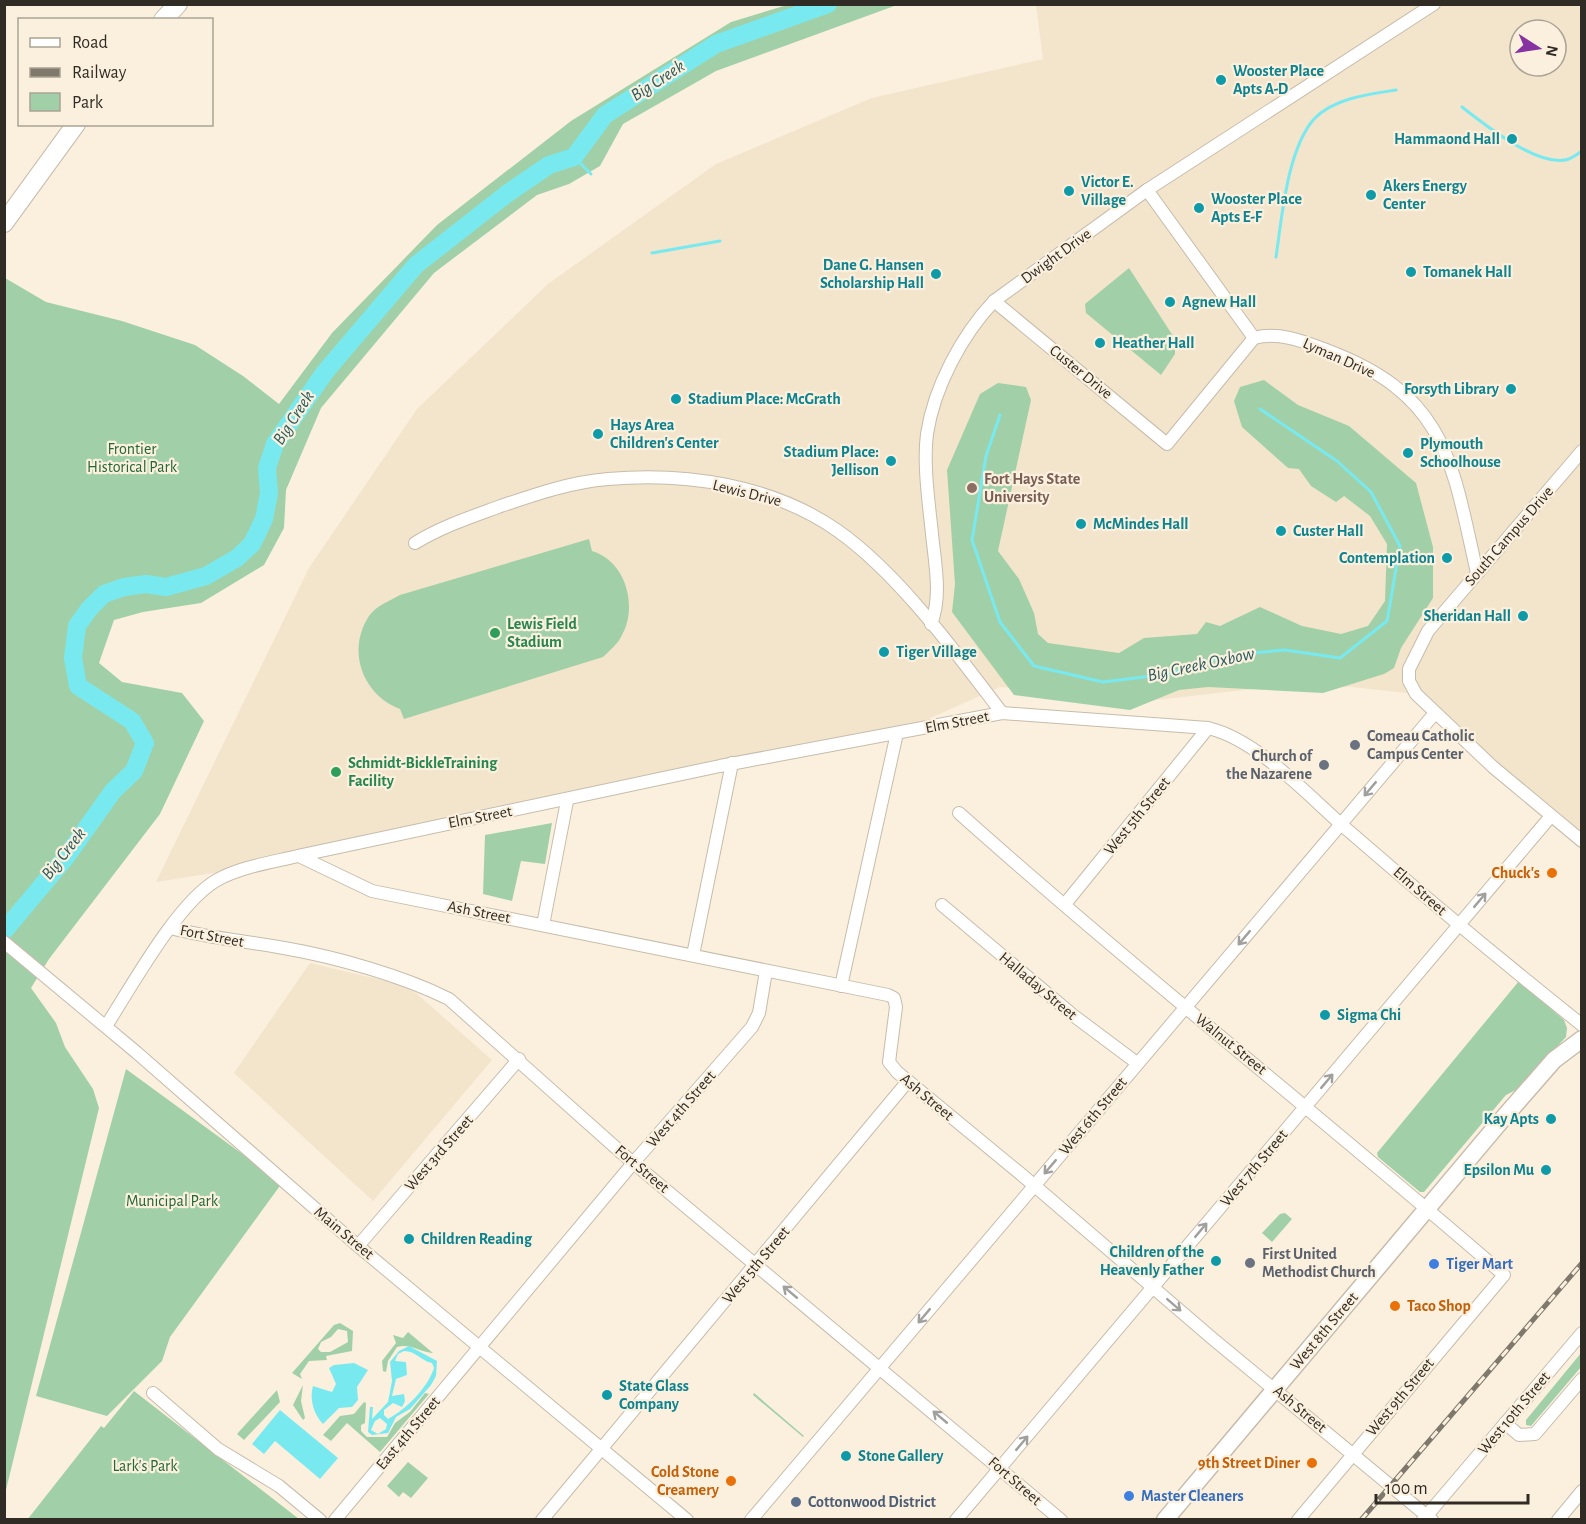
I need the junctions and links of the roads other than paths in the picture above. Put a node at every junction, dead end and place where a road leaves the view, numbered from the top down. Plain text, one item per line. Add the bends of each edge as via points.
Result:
1 (178, 4) edge
2 (1434, 4) edge
3 (165, 18) edge
4 (75, 126) edge
5 (1147, 190) junction
6 (4, 223) edge
7 (994, 301) junction
8 (1254, 338) junction
9 (1581, 451) edge
10 (415, 543) dead end
11 (1477, 573) junction
12 (931, 624) junction
13 (1002, 713) junction
14 (1435, 713) junction
15 (1208, 728) junction
16 (897, 733) junction
17 (732, 763) junction
18 (567, 801) junction
19 (958, 813) dead end
20 (1551, 816) junction
21 (1340, 824) junction
22 (1581, 842) edge
23 (298, 856) junction
24 (1065, 904) junction
25 (942, 905) dead end
26 (543, 925) junction
27 (1459, 925) junction
28 (171, 928) junction
29 (4, 942) edge
30 (693, 956) junction
31 (766, 971) junction
32 (841, 986) junction
33 (1186, 1007) junction
34 (106, 1026) junction
35 (1581, 1027) edge
36 (519, 1059) junction
37 (1137, 1064) junction
38 (908, 1081) junction
39 (1306, 1106) junction
40 (634, 1162) junction
41 (1034, 1185) junction
42 (1428, 1209) junction
43 (358, 1246) junction
44 (757, 1264) junction
45 (1504, 1275) joint
46 (1154, 1287) junction
47 (1581, 1334) edge
48 (481, 1346) junction
49 (880, 1368) junction
50 (1581, 1379) edge
51 (1275, 1389) junction
52 (153, 1393) dead end
53 (1504, 1424) junction
54 (603, 1448) junction
55 (1353, 1452) junction
56 (1001, 1468) junction
57 (1581, 1491) edge
58 (1427, 1518) edge
59 (320, 1520) edge
60 (335, 1520) edge
61 (542, 1520) edge
62 (687, 1520) edge
63 (751, 1520) edge
64 (956, 1520) edge
65 (1061, 1520) edge
66 (1165, 1520) edge
67 (1298, 1520) edge
68 (1558, 1520) edge

1 - 3 highway
2 - 5 street, Dwight Drive
4 - 6 highway
5 - 7 street, Dwight Drive
5 - 8 street
7 - 8 street, Custer Drive via 1167,444
7 - 12 street, Dwight Drive via 978,318 950,368 927,435 937,585
8 - 11 street, Lyman Drive via 1264,335 1299,340 1343,357 1370,369 1417,405 1435,428 1455,475
9 - 11 street, South Campus Drive
10 - 12 street, Lewis Drive via 443,526 510,503 554,489 607,479 653,478 728,485 775,497 838,531 868,555
11 - 14 street, South Campus Drive via 1428,631 1409,669 1409,681 1416,694
12 - 13 street, Lewis Drive
13 - 15 street, Elm Street
13 - 16 street, Elm Street
14 - 20 street, South Campus Drive
14 -> 21 street, West 6th Street
15 - 21 street, Elm Street via 1243,742
15 - 24 street, West 5th Street
16 - 17 street, Elm Street
16 - 32 street
17 - 18 street, Elm Street
17 - 30 street
18 - 23 street, Elm Street
18 - 26 street
19 - 24 street, Walnut Street
20 - 22 street, South Campus Drive
27 -> 20 street, West 7th Street
21 - 27 street, Elm Street
21 -> 33 street, West 6th Street
23 - 26 street, Ash Street via 372,891
23 - 28 street, Elm Street via 217,880 196,896
24 - 33 street, Walnut Street
25 - 37 street, Halladay Street via 1074,1017
26 - 30 street, Ash Street
27 - 35 street, Elm Street
39 -> 27 street, West 7th Street
28 - 34 street, Elm Street
28 - 36 street, Fort Street via 285,948 421,985 449,999
29 - 34 street, Main Street
30 - 31 street, Ash Street
31 - 32 street, Ash Street
31 - 40 street, West 4th Street via 759,1013 752,1027
32 - 38 street, Ash Street via 894,998 889,1062
33 - 37 street, West 6th Street
33 - 39 street, Walnut Street
34 - 43 street, Main Street
35 - 42 main road, West 8th Street
36 - 40 street, Fort Street
36 - 43 street, West 3rd Street
37 -> 41 street, West 6th Street
38 - 41 street, Ash Street
38 - 44 street, West 5th Street
39 - 42 street, Walnut Street
46 -> 39 street, West 7th Street
40 - 44 street, Fort Street
40 - 48 street, West 4th Street
41 - 46 street, Ash Street
41 -> 49 street, West 6th Street
42 - 45 street, Walnut Street
42 - 51 main road, West 8th Street
43 - 48 street, Main Street
49 -> 44 street, Fort Street
44 - 54 street, West 5th Street
45 - 55 street, West 9th Street
46 -> 51 street, Ash Street
56 -> 46 street, West 7th Street
47 - 53 street, West 10th Street
48 - 54 street, Main Street
48 - 60 street, East 4th Street
56 -> 49 street, Fort Street
49 - 63 street, West 6th Street
50 - 53 street via 1535,1434 1519,1435
51 - 55 street, Ash Street
51 - 66 main road, West 8th Street
52 - 59 street via 218,1449 279,1486
53 - 58 street, West 10th Street
54 - 61 street, West 5th Street
54 - 62 street, Main Street
55 - 58 street, Ash Street
55 - 67 street, West 9th Street
56 - 64 street, West 7th Street
56 - 65 street, Fort Street
57 - 68 street

